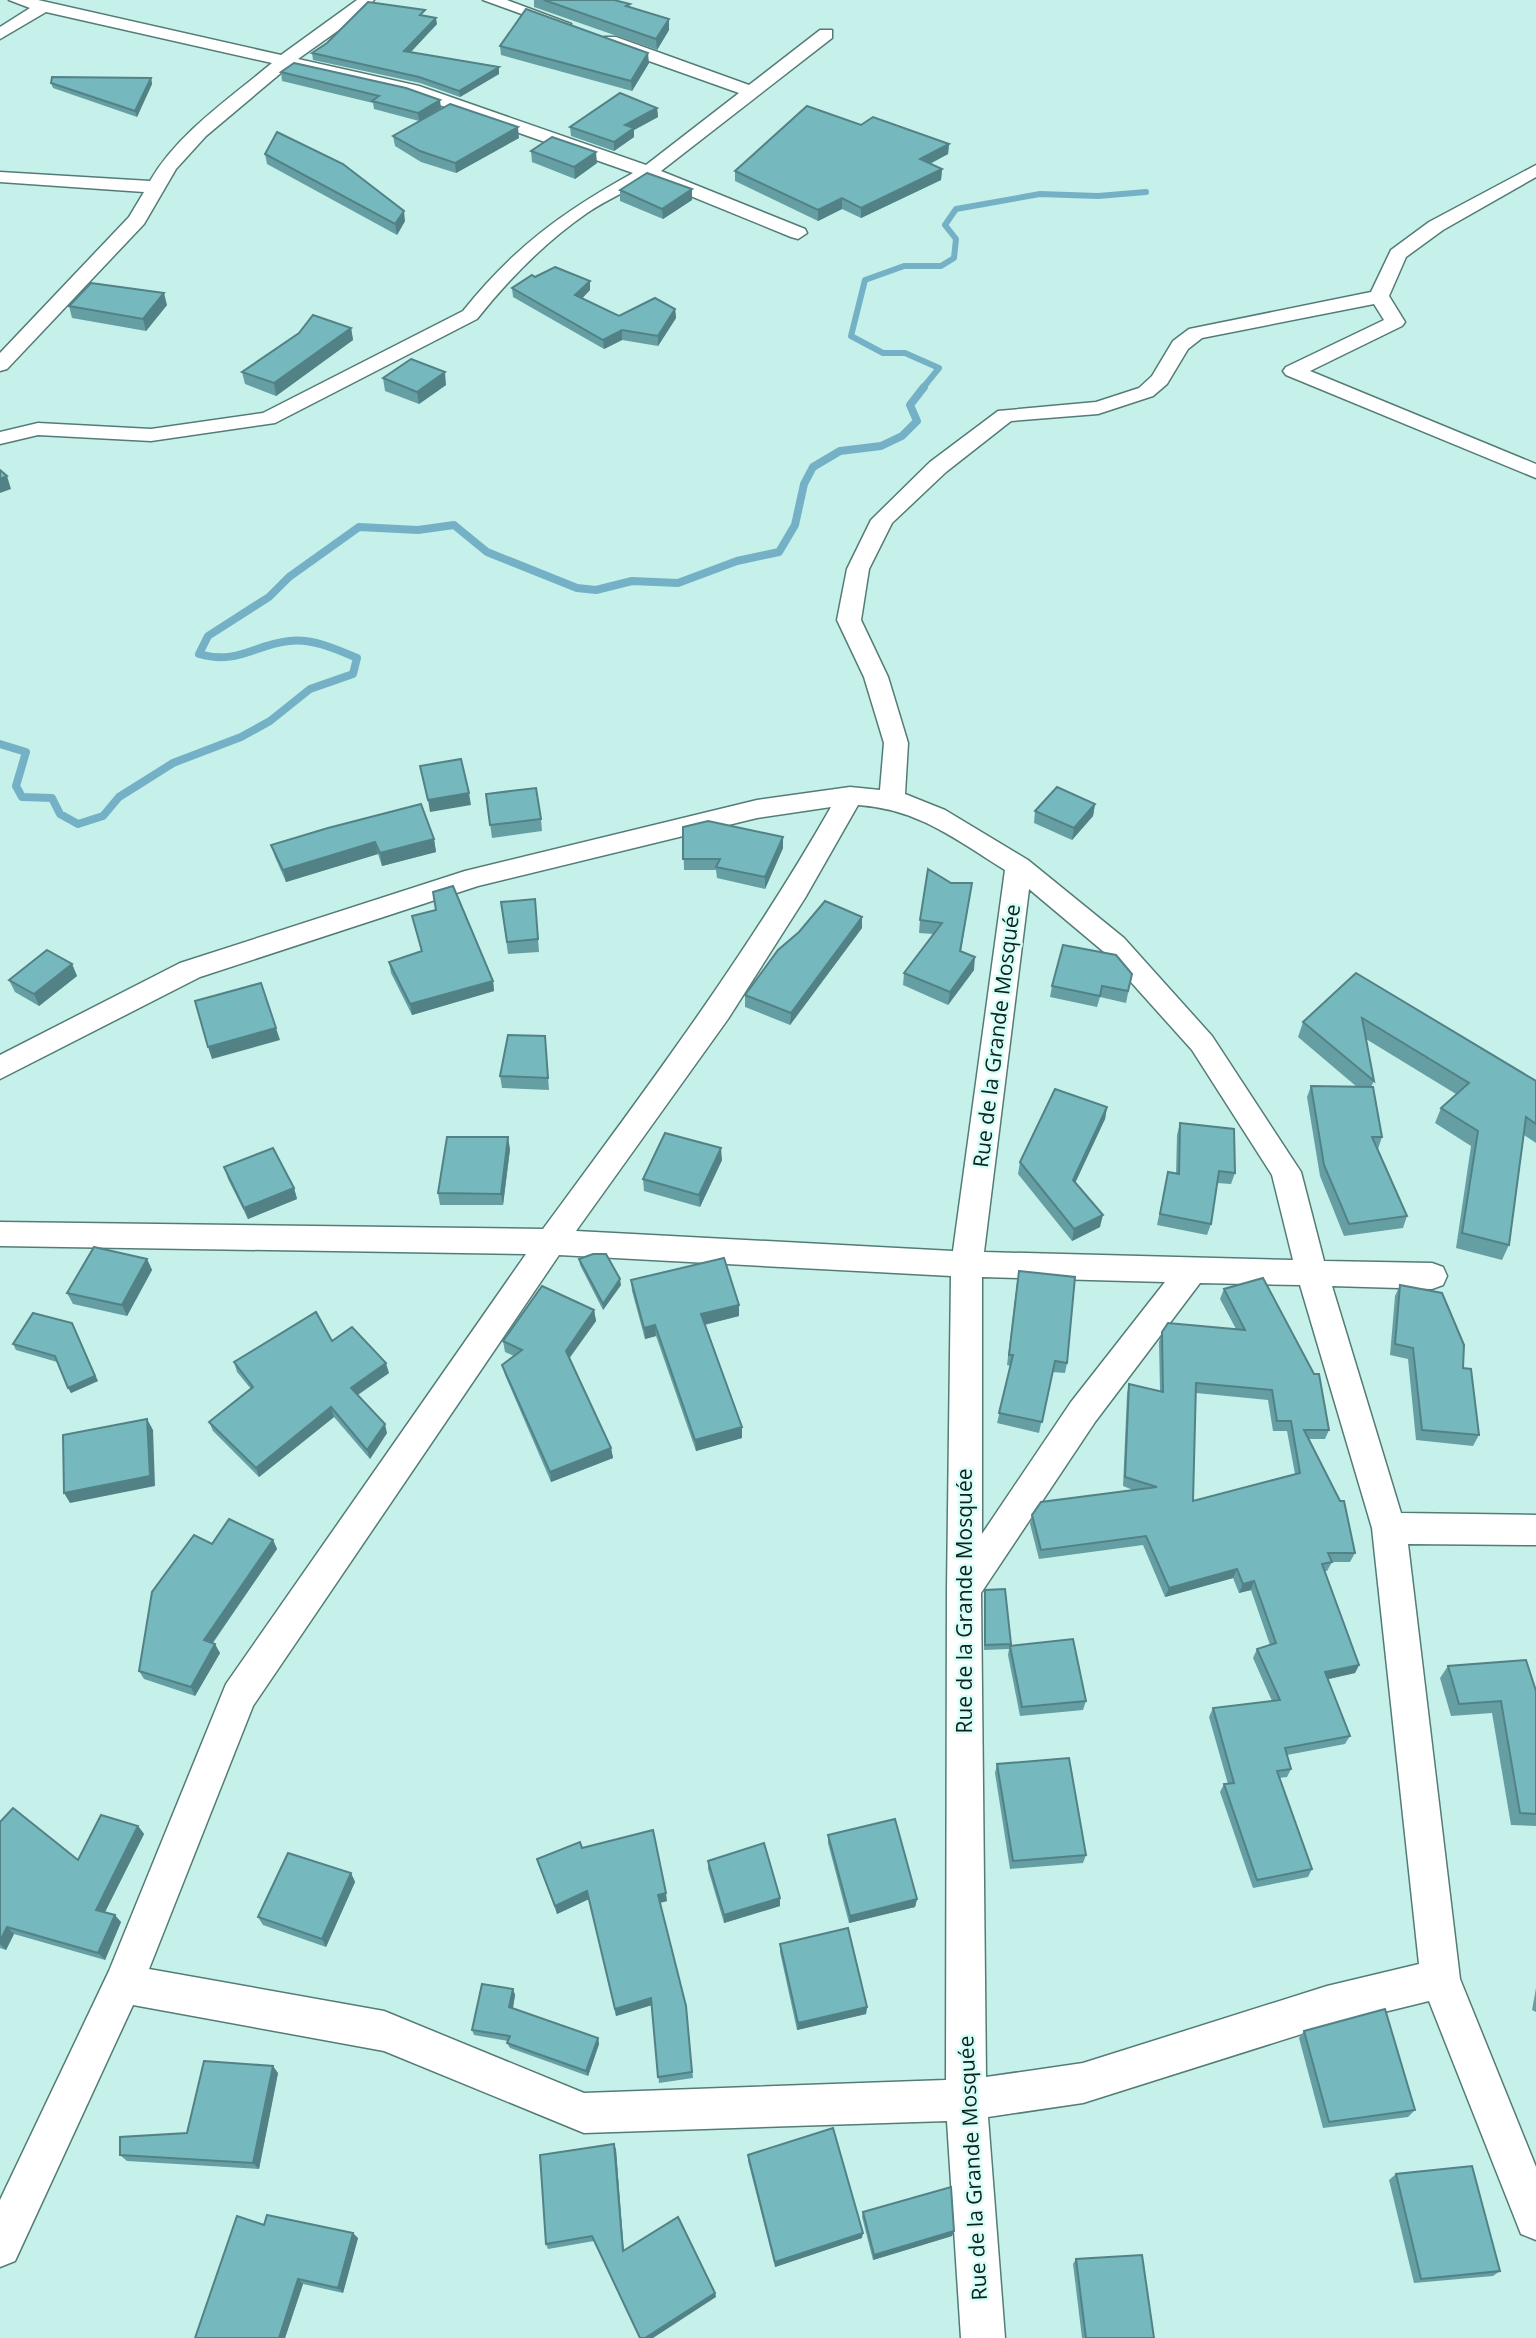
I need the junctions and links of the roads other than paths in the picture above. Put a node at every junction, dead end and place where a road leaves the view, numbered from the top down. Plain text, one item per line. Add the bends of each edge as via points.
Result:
1 (17, 0) edge
2 (366, 0) edge
3 (491, 0) edge
4 (44, 6) junction
5 (0, 34) edge
6 (826, 34) dead end
7 (284, 61) junction
8 (750, 91) junction
9 (1536, 170) edge
10 (648, 172) junction
11 (0, 177) edge
12 (156, 187) junction
13 (798, 233) dead end
14 (1379, 296) junction
15 (0, 365) edge
16 (0, 438) edge
17 (1536, 472) edge
18 (850, 796) junction
19 (892, 799) junction
20 (1019, 866) junction
21 (0, 1068) edge
22 (0, 1234) edge
23 (551, 1242) junction
24 (967, 1264) junction
25 (1192, 1270) junction
26 (1312, 1273) junction
27 (1432, 1276) dead end
28 (1389, 1528) junction
29 (1536, 1530) edge
30 (964, 1589) junction
31 (1440, 1979) junction
32 (123, 1984) junction
33 (966, 2100) junction
34 (1536, 2219) edge
35 (0, 2246) edge
36 (984, 2338) edge

1 - 4 street
2 - 7 street
3 - 8 street
4 - 5 street
4 - 7 street
6 - 8 street
7 - 10 street via 413,90
7 - 12 street via 200,132 168,166
8 - 10 street
9 - 14 street via 1436,226 1398,254
10 - 13 street
10 - 16 street via 581,209 545,237 493,286 470,315 268,419 151,435 38,429
11 - 12 street
12 - 15 street via 137,220
14 - 17 street via 1395,322 1293,371
14 - 19 street via 1196,333 1180,345 1160,380 1146,393 1098,408 1005,415 882,520 858,569 849,620 876,677 896,743
18 - 19 street
18 - 21 street via 757,809 474,878 190,970
18 - 23 street via 718,1012
19 - 20 street via 936,816
20 - 24 street, Rue de la Grande Mosquée
20 - 26 street via 1114,944 1202,1043 1286,1172
22 - 23 street
23 - 24 street
23 - 32 street via 239,1696
24 - 25 street
24 - 30 street, Rue de la Grande Mosquée
25 - 26 street
25 - 30 street via 1083,1412
26 - 27 street
26 - 28 street
28 - 29 street
28 - 31 street
30 - 33 street, Rue de la Grande Mosquée
31 - 33 street via 1327,2006 1083,2083
31 - 34 street
32 - 33 street via 384,2031 584,2113
32 - 35 street
33 - 36 street, Rue de la Grande Mosquée

